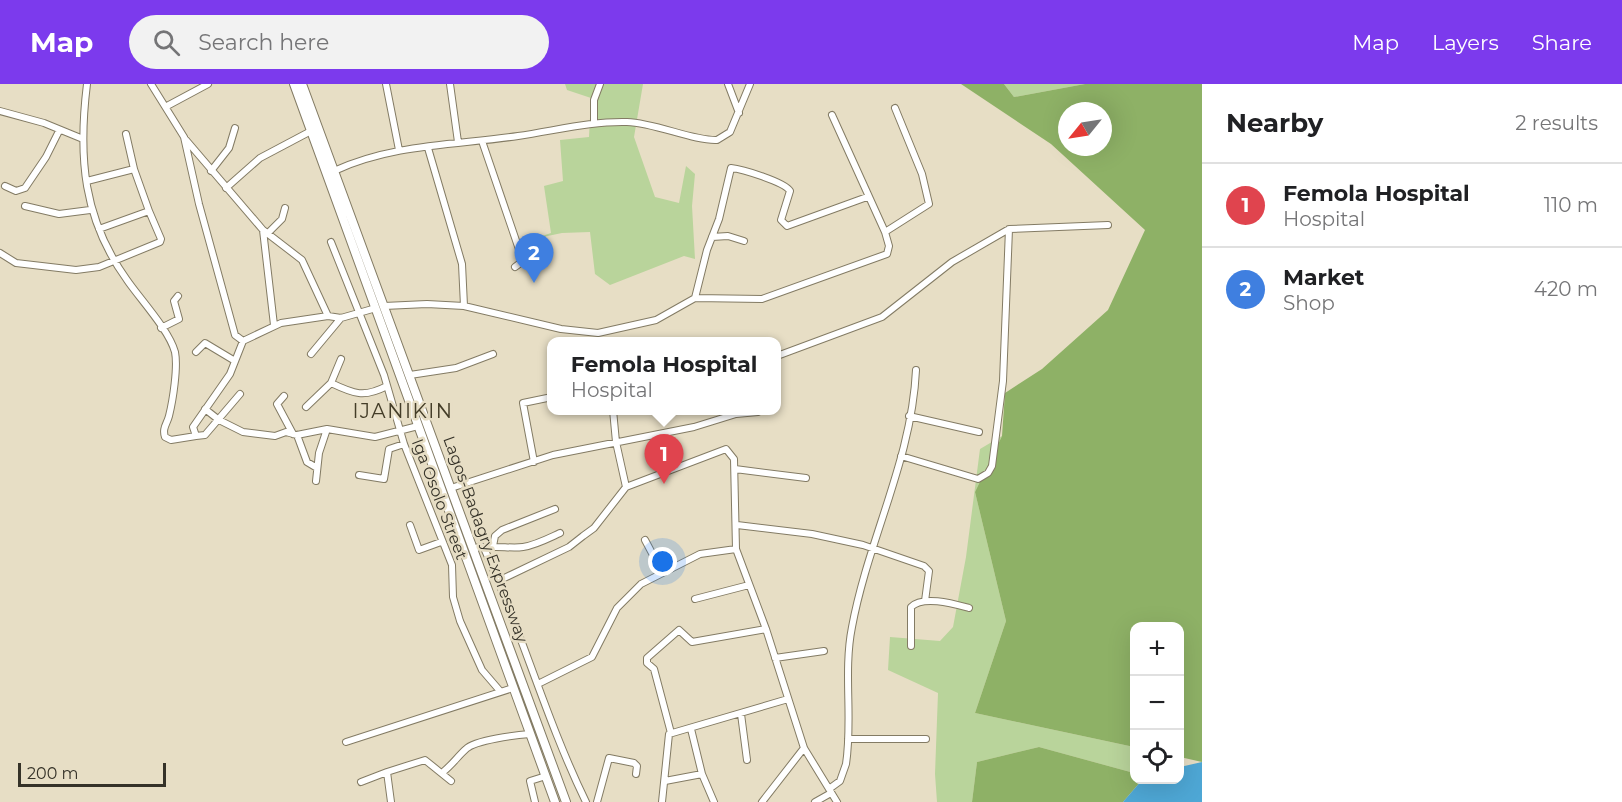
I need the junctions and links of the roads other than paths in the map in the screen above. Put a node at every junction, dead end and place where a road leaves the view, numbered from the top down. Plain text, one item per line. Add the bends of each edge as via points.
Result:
1 (87, 84) edge
2 (151, 84) edge
3 (208, 84) edge
4 (294, 84) edge
5 (302, 84) edge
6 (386, 84) edge
7 (450, 84) edge
8 (600, 84) edge
9 (728, 84) edge
10 (750, 84) edge
11 (167, 106) junction
12 (895, 108) dead end
13 (0, 111) edge
14 (739, 114) junction
15 (832, 116) dead end
16 (594, 123) junction
17 (235, 128) dead end
18 (59, 130) junction
19 (311, 131) junction
20 (126, 134) dead end
21 (184, 137) junction
22 (83, 139) junction
23 (482, 141) junction
24 (458, 142) junction
25 (428, 148) junction
26 (399, 150) junction
27 (134, 169) junction
28 (211, 171) junction
29 (334, 171) junction
30 (87, 181) junction
31 (5, 186) dead end
32 (226, 188) junction
33 (867, 197) junction
34 (25, 206) dead end
35 (285, 208) dead end
36 (90, 210) junction
37 (148, 211) junction
38 (1108, 225) dead end
39 (99, 229) junction
40 (1009, 230) junction
41 (265, 232) junction
42 (885, 232) junction
43 (712, 237) junction
44 (744, 241) dead end
45 (331, 242) dead end
46 (0, 253) edge
47 (113, 261) junction
48 (515, 267) dead end
49 (178, 296) dead end
50 (695, 298) junction
51 (464, 306) junction
52 (380, 307) junction
53 (359, 311) junction
54 (328, 316) junction
55 (341, 318) junction
56 (274, 325) junction
57 (161, 328) junction
58 (598, 333) junction
59 (599, 337) edge
60 (243, 341) junction
61 (196, 352) dead end
62 (311, 354) dead end
63 (493, 354) dead end
64 (781, 355) edge
65 (341, 359) dead end
66 (235, 361) junction
67 (916, 370) dead end
68 (410, 375) junction
69 (331, 383) junction
70 (387, 386) junction
71 (240, 394) dead end
72 (284, 396) dead end
73 (547, 398) edge
74 (306, 407) dead end
75 (205, 409) junction
76 (613, 415) edge
77 (733, 415) edge
78 (909, 416) junction
79 (219, 420) junction
80 (418, 426) junction
81 (327, 429) junction
82 (401, 431) junction
83 (979, 432) dead end
84 (295, 434) junction
85 (196, 436) junction
86 (616, 442) junction
87 (404, 444) junction
88 (901, 456) junction
89 (534, 462) junction
90 (317, 468) junction
91 (735, 468) junction
92 (359, 475) dead end
93 (806, 478) dead end
94 (316, 481) dead end
95 (626, 487) junction
96 (451, 488) junction
97 (555, 509) dead end
98 (410, 525) dead end
99 (737, 525) junction
100 (560, 533) dead end
101 (645, 540) dead end
102 (441, 542) junction
103 (493, 546) junction
104 (871, 547) junction
105 (484, 548) junction
106 (474, 549) junction
107 (736, 549) junction
108 (468, 560) junction
109 (452, 565) junction
110 (662, 572) junction
111 (498, 581) junction
112 (749, 585) junction
113 (695, 599) dead end
114 (925, 601) junction
115 (969, 608) dead end
116 (766, 629) junction
117 (912, 646) dead end
118 (824, 651) dead end
119 (775, 658) junction
120 (538, 684) junction
121 (513, 688) junction
122 (500, 691) junction
123 (788, 699) junction
124 (741, 714) junction
125 (691, 729) junction
126 (671, 732) junction
127 (530, 734) junction
128 (848, 739) junction
129 (926, 739) dead end
130 (346, 742) dead end
131 (804, 748) junction
132 (747, 760) dead end
133 (387, 772) junction
134 (443, 772) junction
135 (636, 774) dead end
136 (702, 774) junction
137 (546, 776) junction
138 (451, 781) dead end
139 (665, 781) junction
140 (361, 782) dead end
141 (830, 791) junction
142 (391, 802) edge
143 (535, 802) edge
144 (555, 802) edge
145 (566, 802) edge
146 (586, 802) edge
147 (597, 802) edge
148 (662, 802) edge
149 (714, 802) edge
150 (762, 802) edge
151 (815, 802) edge
152 (837, 802) edge

1 - 22 street
2 - 11 street
3 - 11 street
4 - 19 highway, Lagos-Badagry Expressway
5 - 29 highway, Lagos-Badagry Expressway
6 - 26 street
7 - 24 street
8 - 16 street via 594,100
9 - 14 street
10 - 14 street
11 - 21 street
12 - 42 street via 922,174 929,204
13 - 18 street
14 - 16 street via 730,132 714,141 628,122
15 - 33 street
16 - 23 street
17 - 28 street via 229,148
18 - 22 street
18 - 31 street via 25,188
19 - 32 street via 260,158
19 - 52 highway, Lagos-Badagry Expressway
20 - 27 street
21 - 28 street
21 - 60 street via 232,330
22 - 30 street
23 - 24 street
23 - 48 street via 523,261
24 - 25 street
25 - 26 street
25 - 51 street via 462,264
26 - 29 street
27 - 30 street
27 - 37 street
28 - 32 street
29 - 52 highway, Lagos-Badagry Expressway
30 - 36 street
32 - 41 street
33 - 42 street
33 - 43 street via 787,226 781,220 790,191 787,186 732,168 728,171
34 - 36 street via 59,214
35 - 41 street via 282,219
36 - 39 street
37 - 39 street
37 - 47 street via 161,236 160,242
38 - 40 street
39 - 47 street
40 - 64 street via 952,262 882,317
40 - 88 street via 1003,381 992,466 978,479
41 - 54 street via 302,260
41 - 56 street
42 - 50 street via 890,246 887,254 794,288 762,298
43 - 44 street
43 - 50 street
45 - 53 street, Iga Osolo Street
46 - 47 street via 16,263 75,270
47 - 57 street
49 - 57 street via 174,302 179,319
50 - 58 street via 656,320
51 - 52 street
51 - 58 street via 561,329
52 - 53 street
52 - 68 highway, Lagos-Badagry Expressway
52 - 80 highway, Lagos-Badagry Expressway
53 - 55 street
53 - 70 street, Iga Osolo Street
54 - 55 street
54 - 56 street
55 - 62 street
56 - 60 street
57 - 85 street via 175,354 176,369 169,416 163,429 165,437 171,440
58 - 59 street
60 - 66 street
61 - 66 street via 205,343
63 - 68 street via 456,368
65 - 69 street
66 - 75 street
67 - 78 street
68 - 96 highway, Lagos-Badagry Expressway
69 - 70 street via 350,392 370,394
69 - 74 street
70 - 82 street, Iga Osolo Street
71 - 79 street
72 - 84 street via 277,404
73 - 89 street via 523,403
75 - 79 street
75 - 85 street via 193,426
76 - 86 street
77 - 86 street
78 - 83 street
78 - 88 street
79 - 84 street via 243,432
79 - 85 street via 205,435
80 - 82 street
80 - 108 highway, Lagos-Badagry Expressway
81 - 82 street via 375,437
81 - 84 street
81 - 90 street
82 - 87 street, Iga Osolo Street
84 - 90 street via 307,462
86 - 89 street
86 - 95 street
87 - 92 street via 389,449 384,479
87 - 102 street, Iga Osolo Street
88 - 104 street
89 - 96 street
90 - 94 street
91 - 93 street
91 - 95 street via 731,452 722,449
91 - 99 street
95 - 111 street via 594,528 569,547
96 - 106 highway, Lagos-Badagry Expressway
97 - 103 street via 502,530 495,536
98 - 102 street via 419,550
99 - 104 street via 812,534
99 - 107 street
100 - 103 street via 529,546
101 - 110 street
102 - 109 street, Iga Osolo Street
103 - 105 street
104 - 114 street via 928,568
104 - 128 street via 850,638
105 - 106 street
105 - 111 street
106 - 145 highway, Lagos-Badagry Expressway
107 - 110 street via 700,554
107 - 112 street
108 - 109 street
108 - 121 highway, Lagos-Badagry Expressway
109 - 122 street, Iga Osolo Street via 453,597 460,621 482,670
110 - 120 street via 622,602 592,657
111 - 120 street
112 - 113 street
112 - 116 street
114 - 115 street
114 - 117 street via 911,607
116 - 119 street
116 - 126 street via 692,642 679,630 647,658 654,669
118 - 119 street
119 - 123 street
120 - 146 street
121 - 122 street
121 - 127 highway, Lagos-Badagry Expressway
122 - 130 street
123 - 124 street
123 - 131 street
124 - 125 street
124 - 132 street
125 - 126 street
125 - 136 street
126 - 139 street
127 - 134 street via 468,747
127 - 137 highway, Lagos-Badagry Expressway
128 - 129 street
128 - 141 street via 843,774
131 - 141 street
131 - 150 street
133 - 134 street via 425,760
133 - 140 street
133 - 142 street
134 - 138 street
135 - 147 street via 634,763 609,758
136 - 139 street
136 - 149 street
137 - 143 street via 530,782
137 - 144 highway, Lagos-Badagry Expressway
139 - 148 street
141 - 151 street
141 - 152 street

